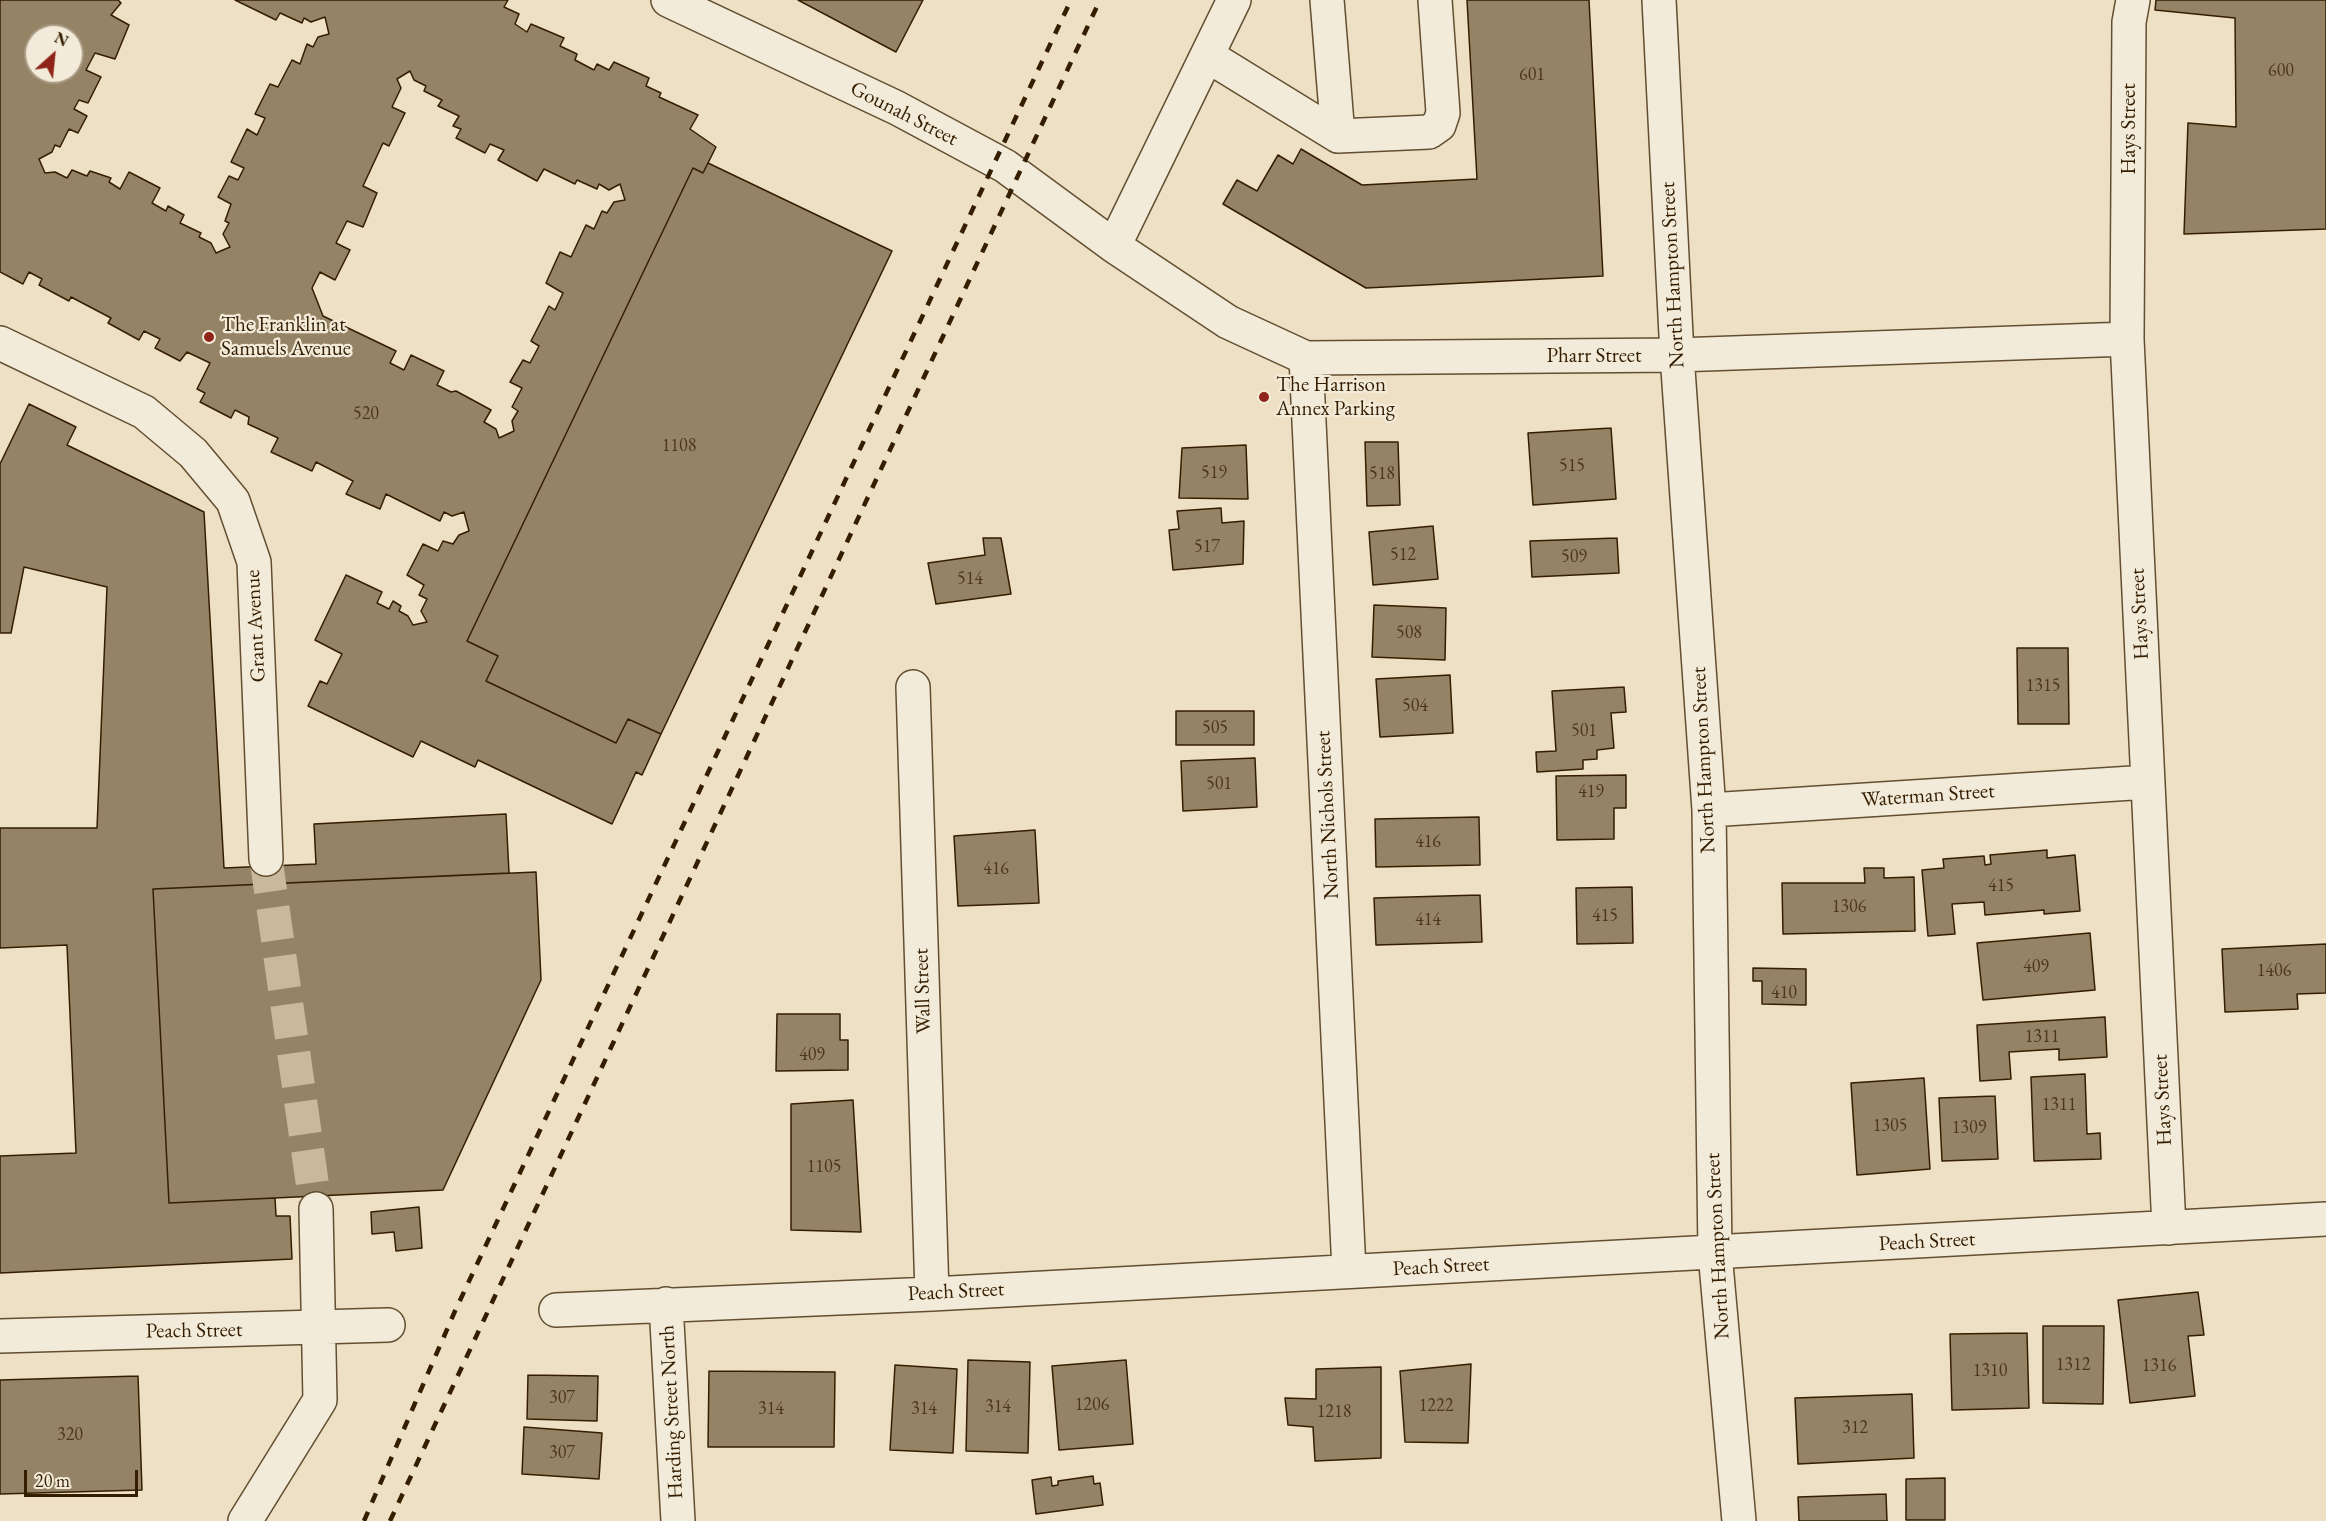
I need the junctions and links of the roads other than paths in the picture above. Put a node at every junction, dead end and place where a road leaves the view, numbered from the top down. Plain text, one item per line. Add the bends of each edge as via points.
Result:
1 (668, 0) edge
2 (1234, 0) edge
3 (1327, 0) edge
4 (1435, 0) edge
5 (1659, 0) edge
6 (2133, 0) edge
7 (1208, 56) junction
8 (1338, 136) junction
9 (1120, 249) junction
10 (2127, 339) junction
11 (0, 343) edge
12 (1677, 355) junction
13 (1306, 358) junction
14 (913, 687) dead end
15 (2148, 782) junction
16 (1709, 810) junction
17 (266, 859) tunnel mouth
18 (316, 1209) tunnel mouth
19 (2326, 1219) edge
20 (2169, 1228) junction
21 (1715, 1253) junction
22 (1349, 1272) junction
23 (932, 1294) junction
24 (666, 1304) junction
25 (556, 1310) dead end
26 (388, 1325) dead end
27 (318, 1328) junction
28 (0, 1336) edge
29 (245, 1521) edge
30 (678, 1521) edge
31 (1738, 1521) edge

1 - 9 street, Gounah Street via 897,108 1005,166
2 - 7 street
3 - 8 street
4 - 8 street via 1443,113 1439,125 1429,132
5 - 12 street, North Hampton Street
6 - 10 street, Hays Street via 2129,22
7 - 8 street
7 - 9 street
9 - 13 street, Pharr Street via 1228,322
10 - 12 street, Pharr Street
10 - 15 street, Hays Street
11 - 17 street, Grant Avenue via 144,412 194,453 233,501 254,562
12 - 13 street, Pharr Street
12 - 16 street, North Hampton Street
13 - 22 street, North Nichols Street
14 - 23 street, Wall Street
15 - 16 street, Waterman Street
15 - 20 street, Hays Street
16 - 21 street, North Hampton Street
18 - 27 street
19 - 20 street, Peach Street
20 - 21 street, Peach Street
21 - 22 street, Peach Street
21 - 31 street, North Hampton Street
22 - 23 street, Peach Street
23 - 24 street, Peach Street
24 - 25 street, Peach Street
24 - 30 street, Harding Street North
26 - 27 street, Peach Street
27 - 28 street, Peach Street
27 - 29 street via 320,1400

